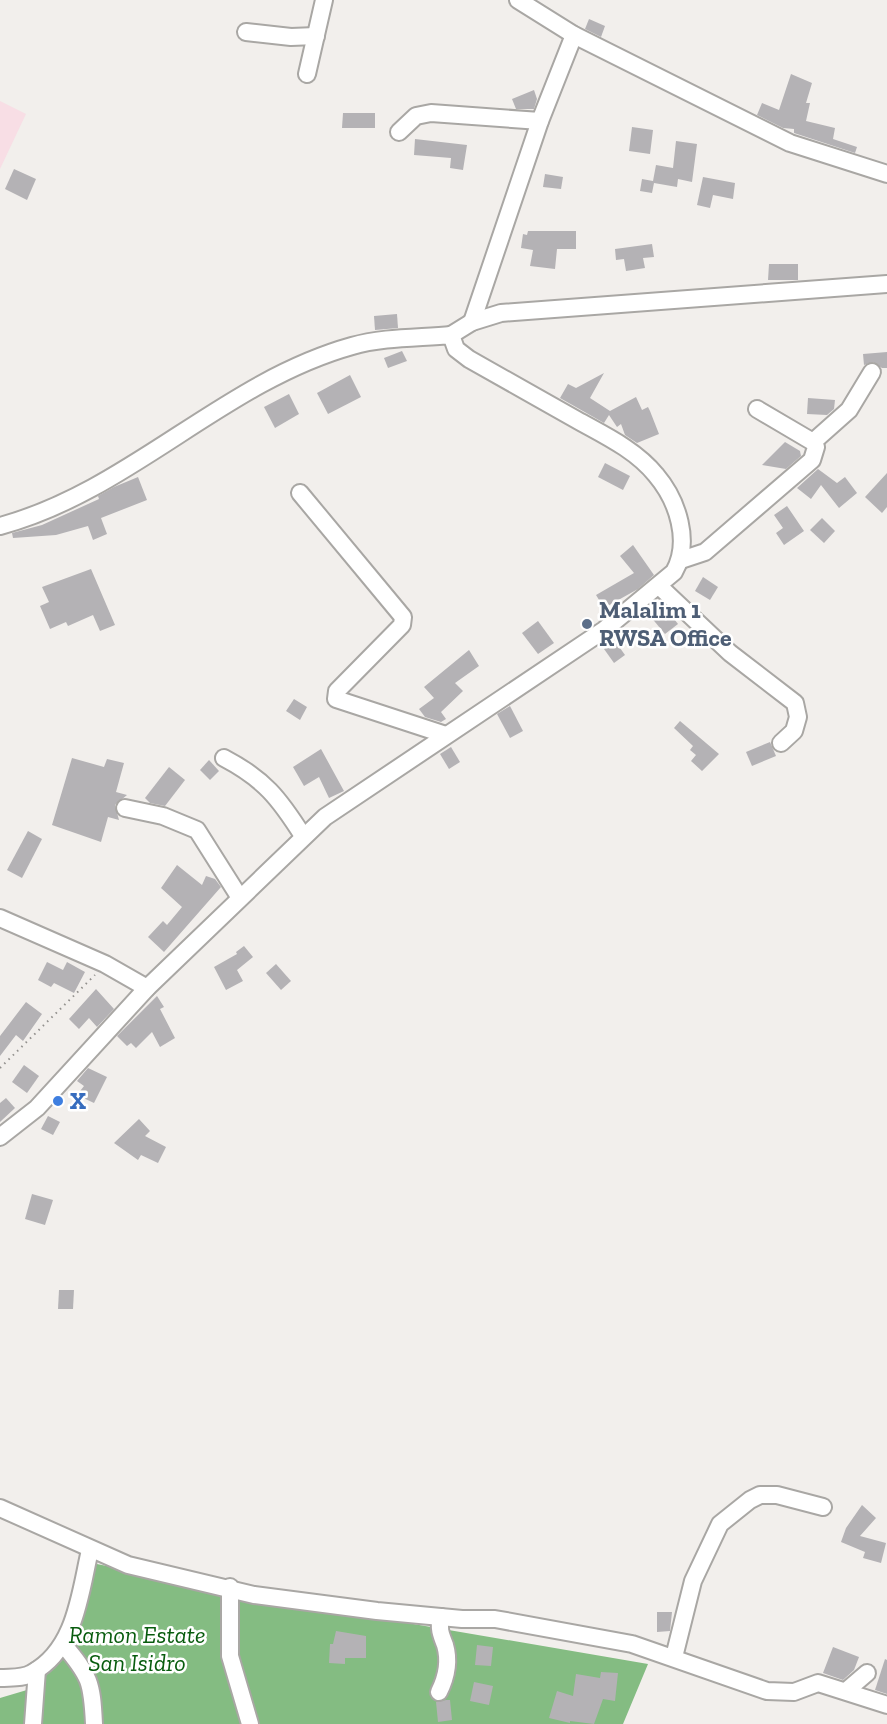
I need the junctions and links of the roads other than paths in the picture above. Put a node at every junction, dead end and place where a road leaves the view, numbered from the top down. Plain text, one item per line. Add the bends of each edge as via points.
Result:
1 (324, 0) edge
2 (518, 0) edge
3 (246, 32) dead end
4 (574, 35) junction
5 (316, 36) junction
6 (307, 74) dead end
7 (540, 121) junction
8 (399, 132) dead end
9 (887, 174) edge
10 (887, 284) edge
11 (472, 322) junction
12 (451, 335) junction
13 (872, 372) dead end
14 (757, 409) dead end
15 (813, 442) junction
16 (300, 493) dead end
17 (0, 525) edge
18 (681, 560) junction
19 (659, 586) junction
20 (446, 735) junction
21 (782, 743) dead end
22 (224, 758) dead end
23 (124, 808) dead end
24 (303, 836) junction
25 (240, 898) junction
26 (0, 918) edge
27 (147, 988) junction
28 (0, 1137) edge
29 (823, 1507) dead end
30 (0, 1508) edge
31 (90, 1550) junction
32 (230, 1587) junction
33 (441, 1617) junction
34 (63, 1644) junction
35 (674, 1657) junction
36 (37, 1670) junction
37 (867, 1673) dead end
38 (0, 1678) edge
39 (846, 1691) junction
40 (439, 1692) dead end
41 (887, 1705) edge
42 (33, 1724) edge
43 (94, 1724) edge
44 (250, 1724) edge

1 - 5 street
2 - 4 street
3 - 5 street
4 - 7 street
4 - 9 street via 790,143
5 - 6 street
7 - 8 street via 431,113 416,116
7 - 11 street
10 - 11 street via 501,313
11 - 12 street
12 - 17 street via 372,341 299,366 244,394 114,477 56,507
12 - 18 street via 456,349 469,359 622,446 656,474 671,498 679,522 683,537
13 - 15 street via 849,410
14 - 15 street
15 - 18 street via 816,447 812,460 705,552
16 - 20 street via 403,617 402,625 337,691 336,699
18 - 19 street
19 - 20 street via 604,630
19 - 21 street via 722,646 795,703 798,717 794,731
20 - 24 street
22 - 24 street via 270,788
23 - 25 street via 163,816 197,830
24 - 25 street
25 - 27 street
26 - 27 street via 105,964
27 - 28 street via 37,1108
29 - 35 street via 777,1495 760,1495 720,1524 693,1581
30 - 31 street via 74,1539
31 - 32 street via 128,1565
31 - 34 street via 77,1609
32 - 33 street via 296,1601
32 - 44 street via 230,1656
33 - 35 street via 495,1619 632,1644
33 - 40 street via 439,1630 446,1647 447,1665
34 - 36 street
34 - 43 street via 87,1676 92,1689
35 - 39 street via 767,1691 794,1692 818,1683
36 - 38 street via 26,1676
36 - 42 street
37 - 39 street
39 - 41 street

